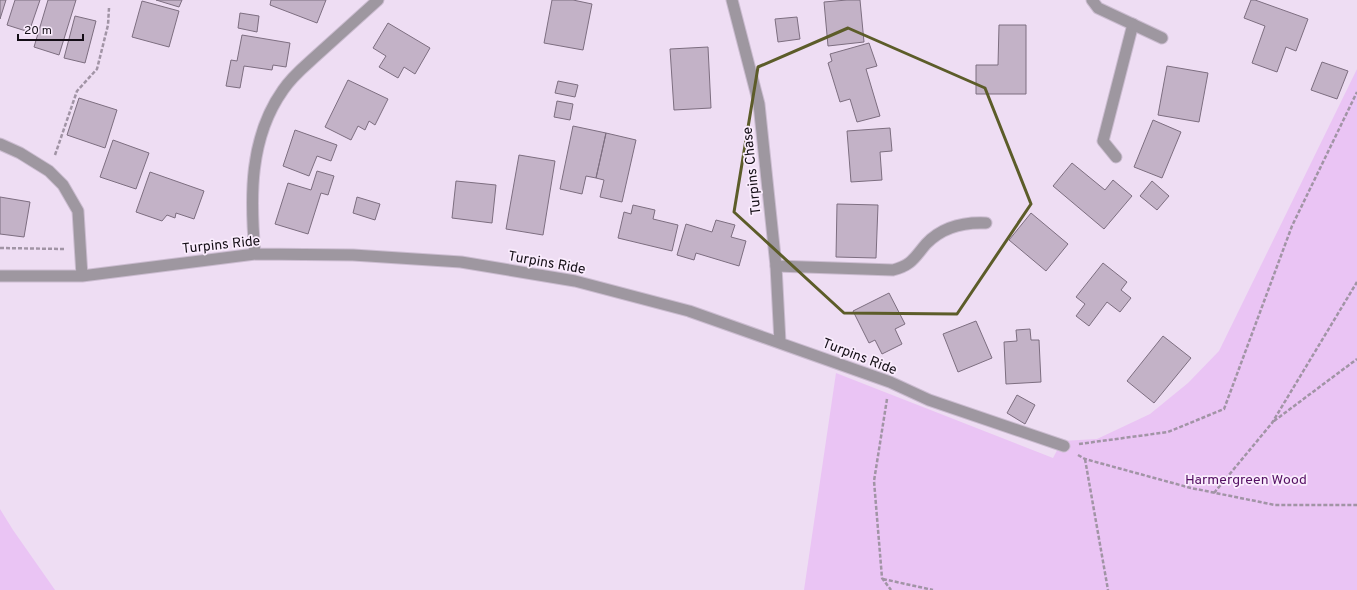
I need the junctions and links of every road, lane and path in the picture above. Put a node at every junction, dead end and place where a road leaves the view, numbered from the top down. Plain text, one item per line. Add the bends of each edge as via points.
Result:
1 (378, 0) edge
2 (732, 0) edge
3 (1092, 0) edge
4 (109, 8) dead end
5 (1134, 24) junction
6 (1162, 38) dead end
7 (1357, 92) edge
8 (0, 144) edge
9 (1116, 157) dead end
10 (49, 171) junction
11 (986, 223) dead end
12 (0, 248) edge
13 (80, 249) junction
14 (255, 254) junction
15 (776, 266) junction
16 (0, 276) edge
17 (82, 276) junction
18 (1357, 282) edge
19 (780, 342) junction
20 (1357, 359) edge
21 (890, 382) junction
22 (1272, 423) junction
23 (1064, 446) junction
24 (1085, 459) junction
25 (1214, 493) junction
26 (1357, 505) edge
27 (882, 578) junction
28 (891, 590) edge
29 (933, 590) edge
30 (1108, 590) edge

1 - 14 street via 298,72 283,89 272,108 262,130 252,182 251,213
2 - 15 street, Turpins Chase via 759,104
3 - 5 street via 1098,8
4 - 10 path via 108,25 97,69 77,90
5 - 6 street
5 - 9 street via 1103,142
7 - 23 path via 1292,226 1224,409 1168,432
8 - 10 street
10 - 13 street via 63,185 78,211
11 - 15 street via 969,222 942,231 906,266 893,270
12 - 13 path
13 - 17 street
14 - 17 street, Turpins Ride
14 - 19 street, Turpins Ride via 353,255 461,262 575,281 689,311
15 - 19 street, Turpins Chase
16 - 17 street, Turpins Ride
18 - 22 path
19 - 21 street, Turpins Ride
20 - 22 path
21 - 23 street, Turpins Ride via 928,400
21 - 27 path via 874,481
22 - 25 path
23 - 24 path
24 - 25 path
24 - 30 path
25 - 26 path via 1275,505
27 - 28 path
27 - 29 path

